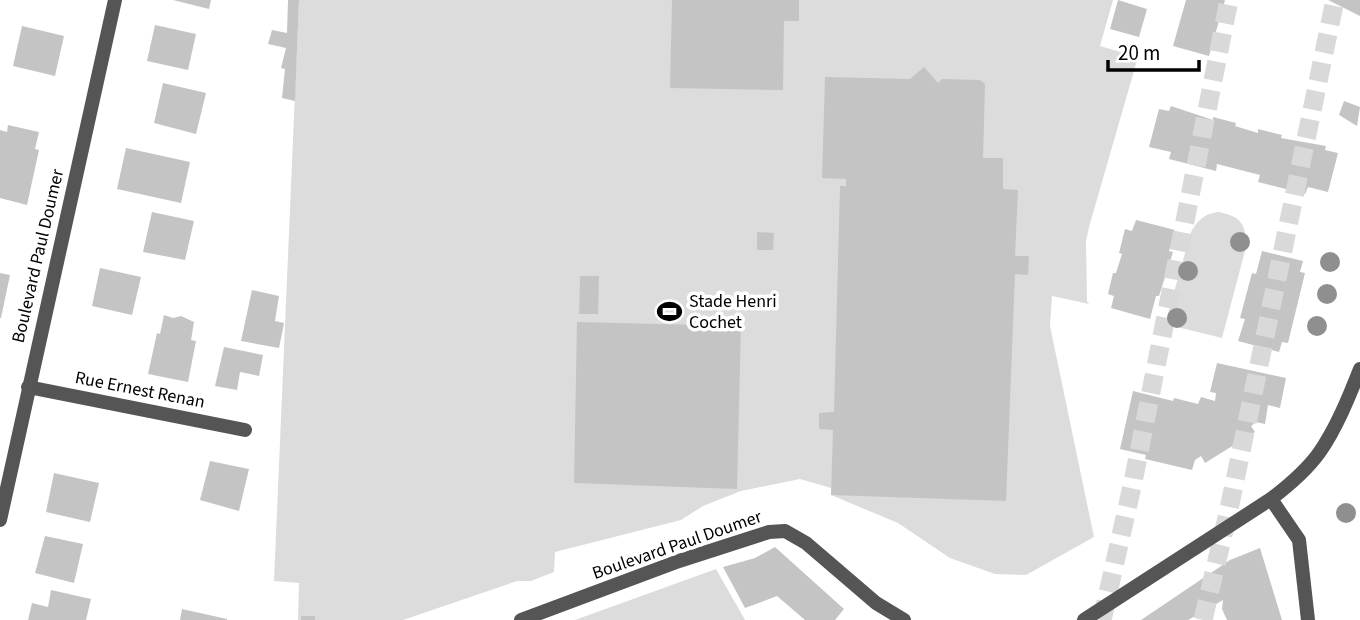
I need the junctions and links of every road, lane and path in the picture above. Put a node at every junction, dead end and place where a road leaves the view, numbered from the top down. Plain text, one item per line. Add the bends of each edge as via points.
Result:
1 (115, 0) edge
2 (1357, 376) edge
3 (29, 387) junction
4 (1360, 399) edge
5 (245, 430) dead end
6 (1271, 499) junction
7 (0, 520) edge
8 (521, 620) edge
9 (904, 620) edge
10 (1084, 620) edge
11 (1308, 620) edge

1 - 3 street, Boulevard Paul Doumer
2 - 4 street
2 - 6 street via 1319,453
3 - 5 street, Rue Ernest Renan
3 - 7 street, Boulevard Paul Doumer
6 - 10 street
6 - 11 street via 1299,540
8 - 9 street, Boulevard Paul Doumer via 679,561 785,531

